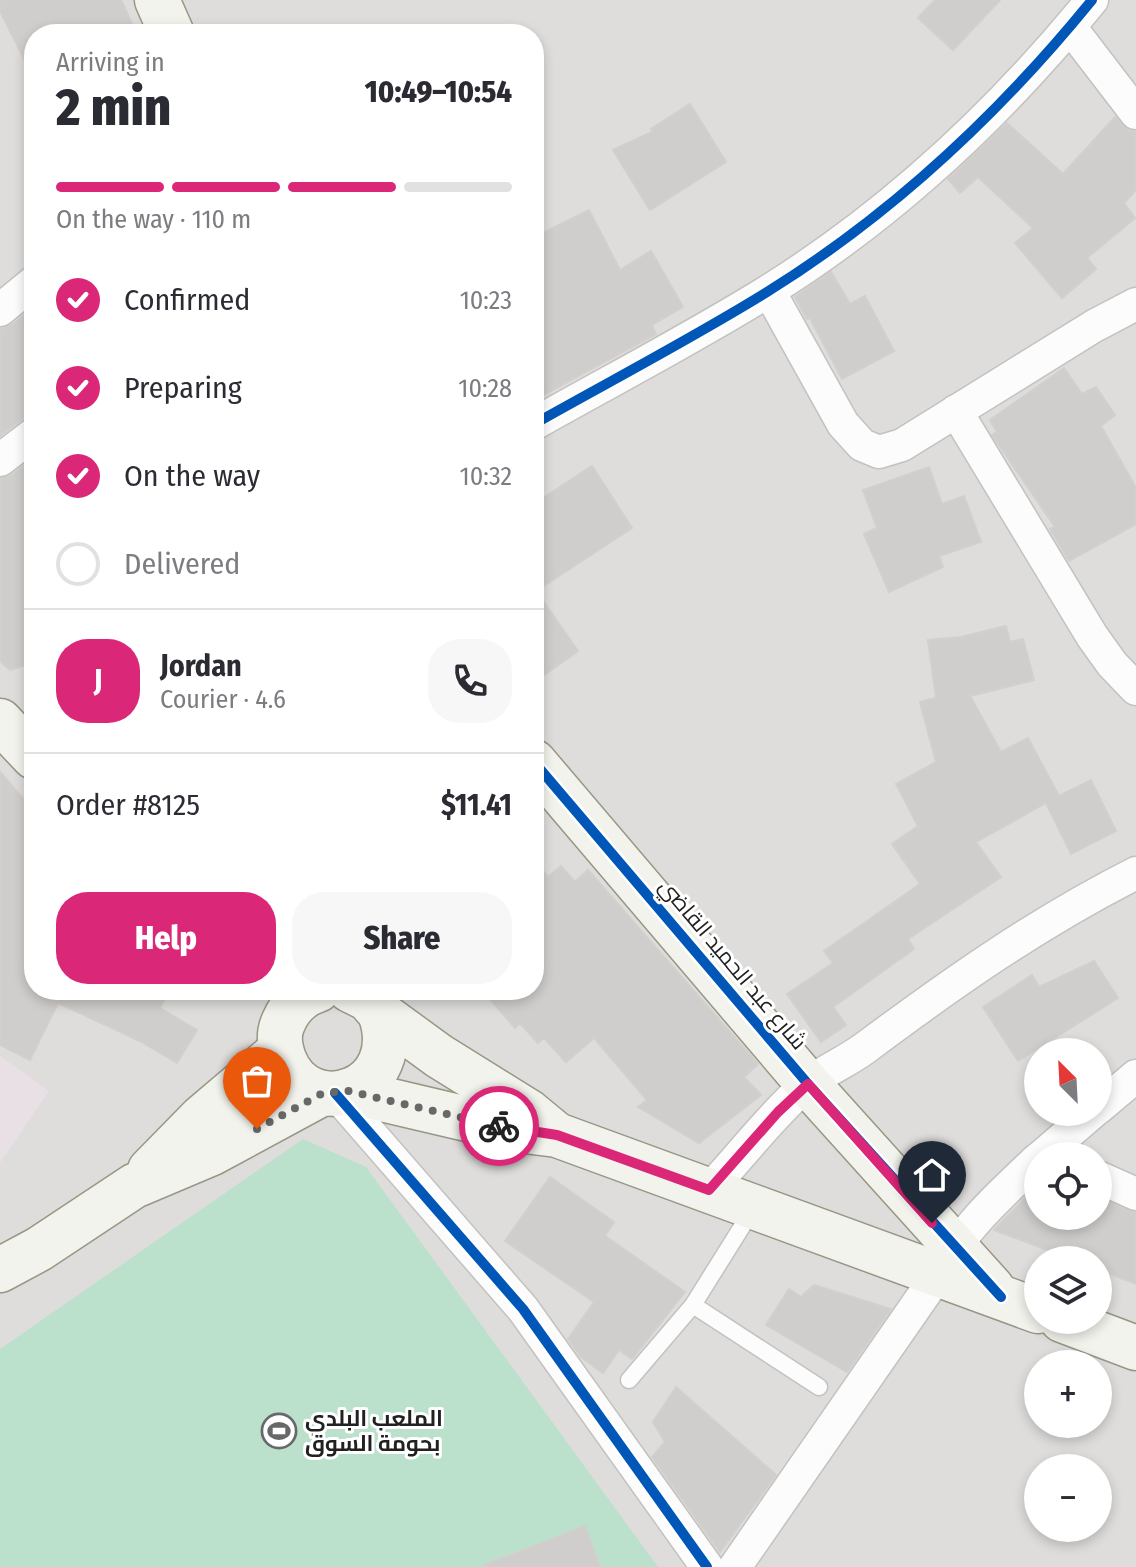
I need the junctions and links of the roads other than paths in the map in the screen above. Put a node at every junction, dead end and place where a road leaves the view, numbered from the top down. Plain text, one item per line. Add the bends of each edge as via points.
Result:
1 (157, 0) edge
2 (1092, 0) edge
3 (168, 24) edge
4 (1070, 27) junction
5 (1136, 113) edge
6 (24, 290) edge
7 (769, 291) junction
8 (1136, 304) edge
9 (0, 310) edge
10 (956, 411) junction
11 (544, 418) edge
12 (24, 442) edge
13 (0, 460) edge
14 (1136, 689) edge
15 (544, 784) edge
16 (1136, 873) edge
17 (362, 1000) edge
18 (364, 1000) edge
19 (288, 1010) edge
20 (1136, 1076) edge
21 (808, 1084) junction
22 (335, 1092) junction
23 (1112, 1096) edge
24 (1078, 1126) edge
25 (557, 1135) junction
26 (1060, 1142) edge
27 (1024, 1174) edge
28 (1112, 1183) edge
29 (134, 1186) junction
30 (709, 1190) junction
31 (1136, 1194) edge
32 (754, 1208) junction
33 (946, 1260) junction
34 (0, 1270) edge
35 (1019, 1304) edge
36 (693, 1305) junction
37 (1099, 1334) edge
38 (1136, 1348) edge
39 (629, 1380) dead end
40 (819, 1387) dead end
41 (707, 1567) edge
42 (735, 1567) edge

1 - 3 main road
2 - 4 street
4 - 5 street
4 - 7 street via 940,161 866,224
6 - 9 street
7 - 10 street via 843,424 862,445 879,452 902,445
7 - 11 street
8 - 10 street
10 - 14 street via 1092,636
12 - 13 street
15 - 21 main road, شارع عبد الحميد القاضي via 704,958
16 - 21 street via 1008,945
17 - 22 main road via 386,1031 386,1050 379,1068 365,1082
18 - 25 main road
19 - 22 main road via 288,1070 303,1085
19 - 29 main road via 202,1117
20 - 23 street
21 - 30 street
21 - 33 main road, شارع عبد الحميد القاضي
22 - 25 main road
22 - 29 main road
22 - 41 street via 523,1309
24 - 26 street
25 - 30 main road
27 - 33 street via 981,1212
28 - 31 street
29 - 34 main road
30 - 32 main road
32 - 33 main road
32 - 36 lane
33 - 35 main road
33 - 42 street
36 - 39 lane
36 - 40 lane
37 - 38 main road

